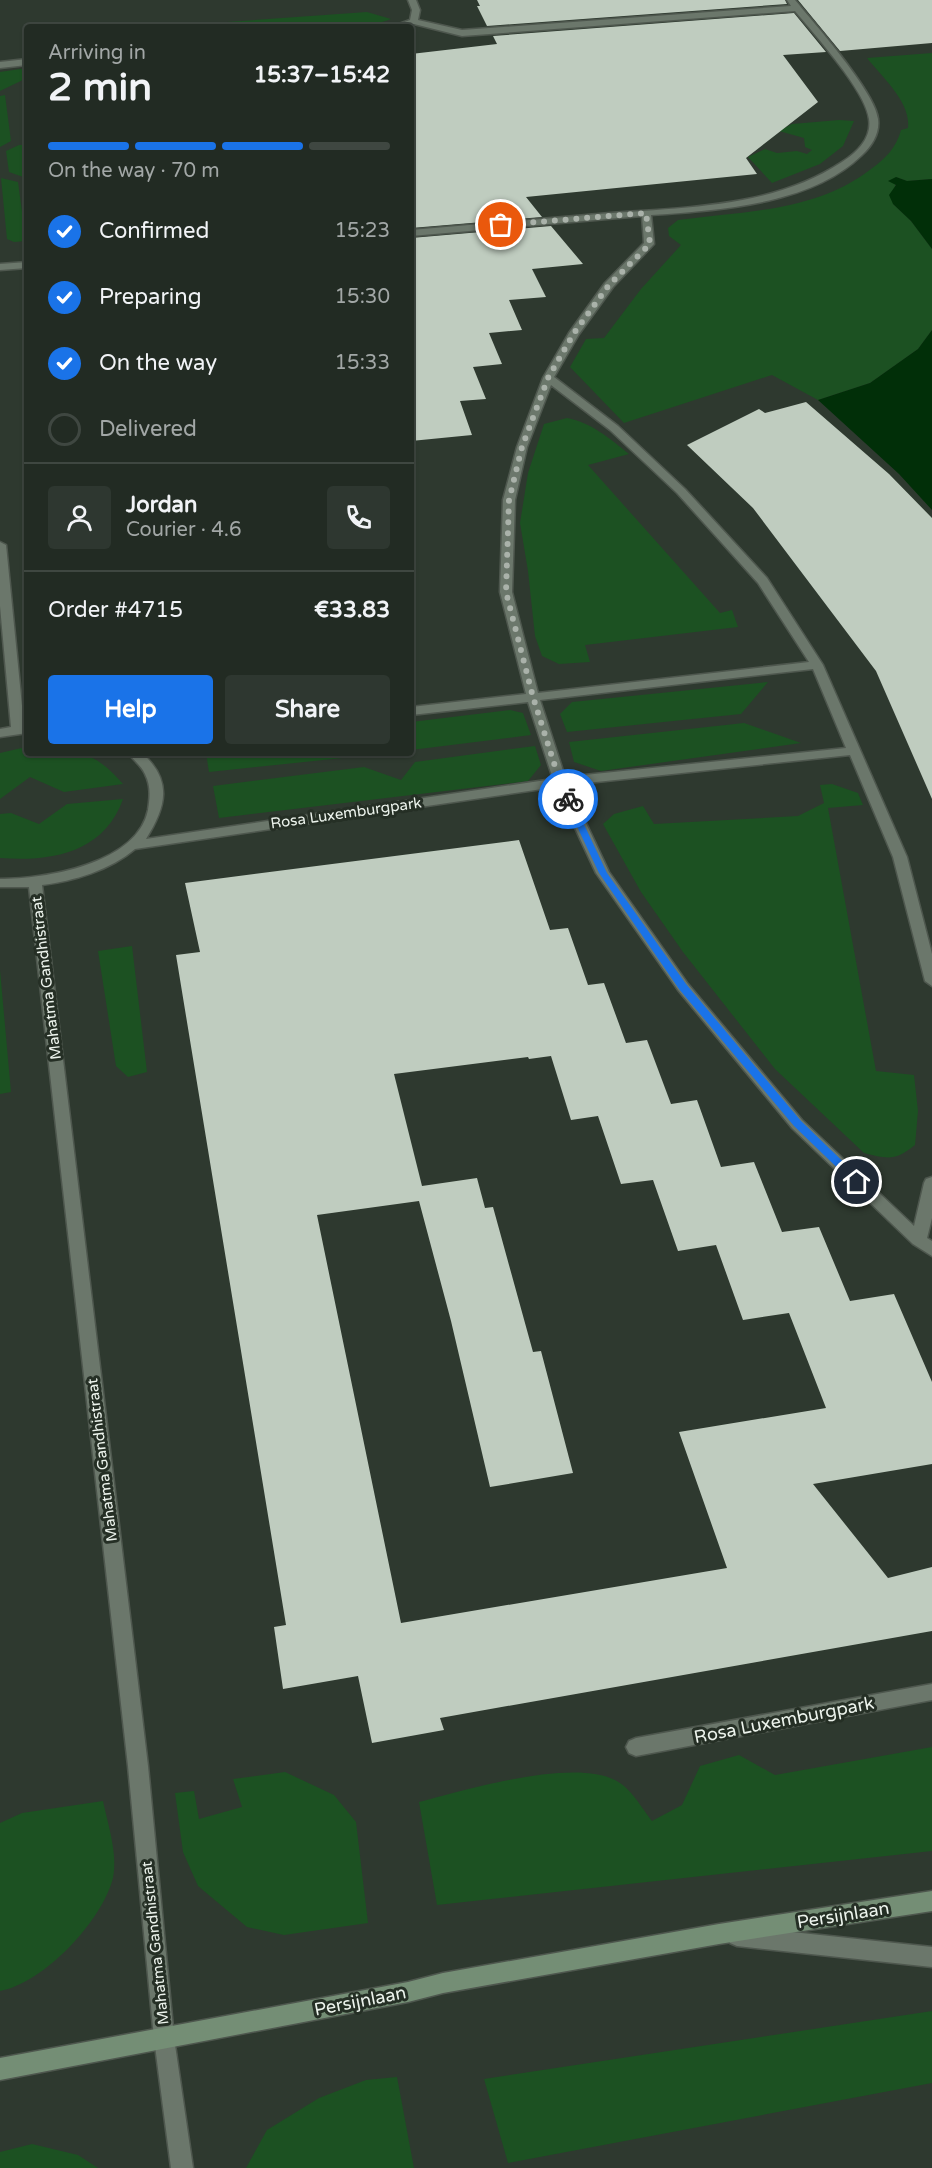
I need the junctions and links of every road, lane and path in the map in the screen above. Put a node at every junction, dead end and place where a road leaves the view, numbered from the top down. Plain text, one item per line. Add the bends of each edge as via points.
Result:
1 (412, 0) edge
2 (794, 4) edge
3 (414, 21) junction
4 (404, 24) edge
5 (24, 62) edge
6 (0, 65) edge
7 (646, 213) junction
8 (414, 233) edge
9 (24, 265) edge
10 (0, 267) edge
11 (548, 378) junction
12 (0, 545) edge
13 (817, 665) junction
14 (533, 697) junction
15 (414, 711) edge
16 (23, 729) edge
17 (0, 733) edge
18 (855, 751) junction
19 (137, 756) edge
20 (560, 782) junction
21 (132, 844) junction
22 (0, 883) edge
23 (35, 883) junction
24 (932, 981) edge
25 (932, 1183) edge
26 (918, 1240) junction
27 (932, 1250) edge
28 (932, 1692) edge
29 (636, 1747) dead end
30 (932, 1900) edge
31 (719, 1934) junction
32 (932, 1957) edge
33 (164, 2038) junction
34 (0, 2069) edge
35 (182, 2168) edge

1 - 3 street via 416,10
2 - 3 street via 462,33
2 - 7 street via 866,98 874,119 871,140 856,158 810,184 767,198
3 - 4 street
5 - 6 street
7 - 8 street
7 - 11 street via 650,244 609,285
9 - 10 street
11 - 13 street via 614,428 681,490 763,581
11 - 14 street via 522,447 509,500 506,592
12 - 16 street
13 - 14 street
13 - 18 street
14 - 15 street
14 - 20 street
16 - 17 street
18 - 20 street, Rosa Luxemburgpark
18 - 24 street via 900,857
19 - 21 street via 150,770 157,806 148,826
20 - 21 street, Rosa Luxemburgpark
20 - 26 street via 603,873 683,987 797,1124
21 - 23 street via 105,863 72,876
22 - 23 street
23 - 33 street, Mahatma Gandhistraat via 138,1766
25 - 26 street
26 - 27 street
28 - 29 street, Rosa Luxemburgpark
30 - 31 street, Persijnlaan
31 - 32 street, Persijnlaan
31 - 33 street, Persijnlaan
33 - 34 street, Persijnlaan
33 - 35 street, Mahatma Gandhistraat

